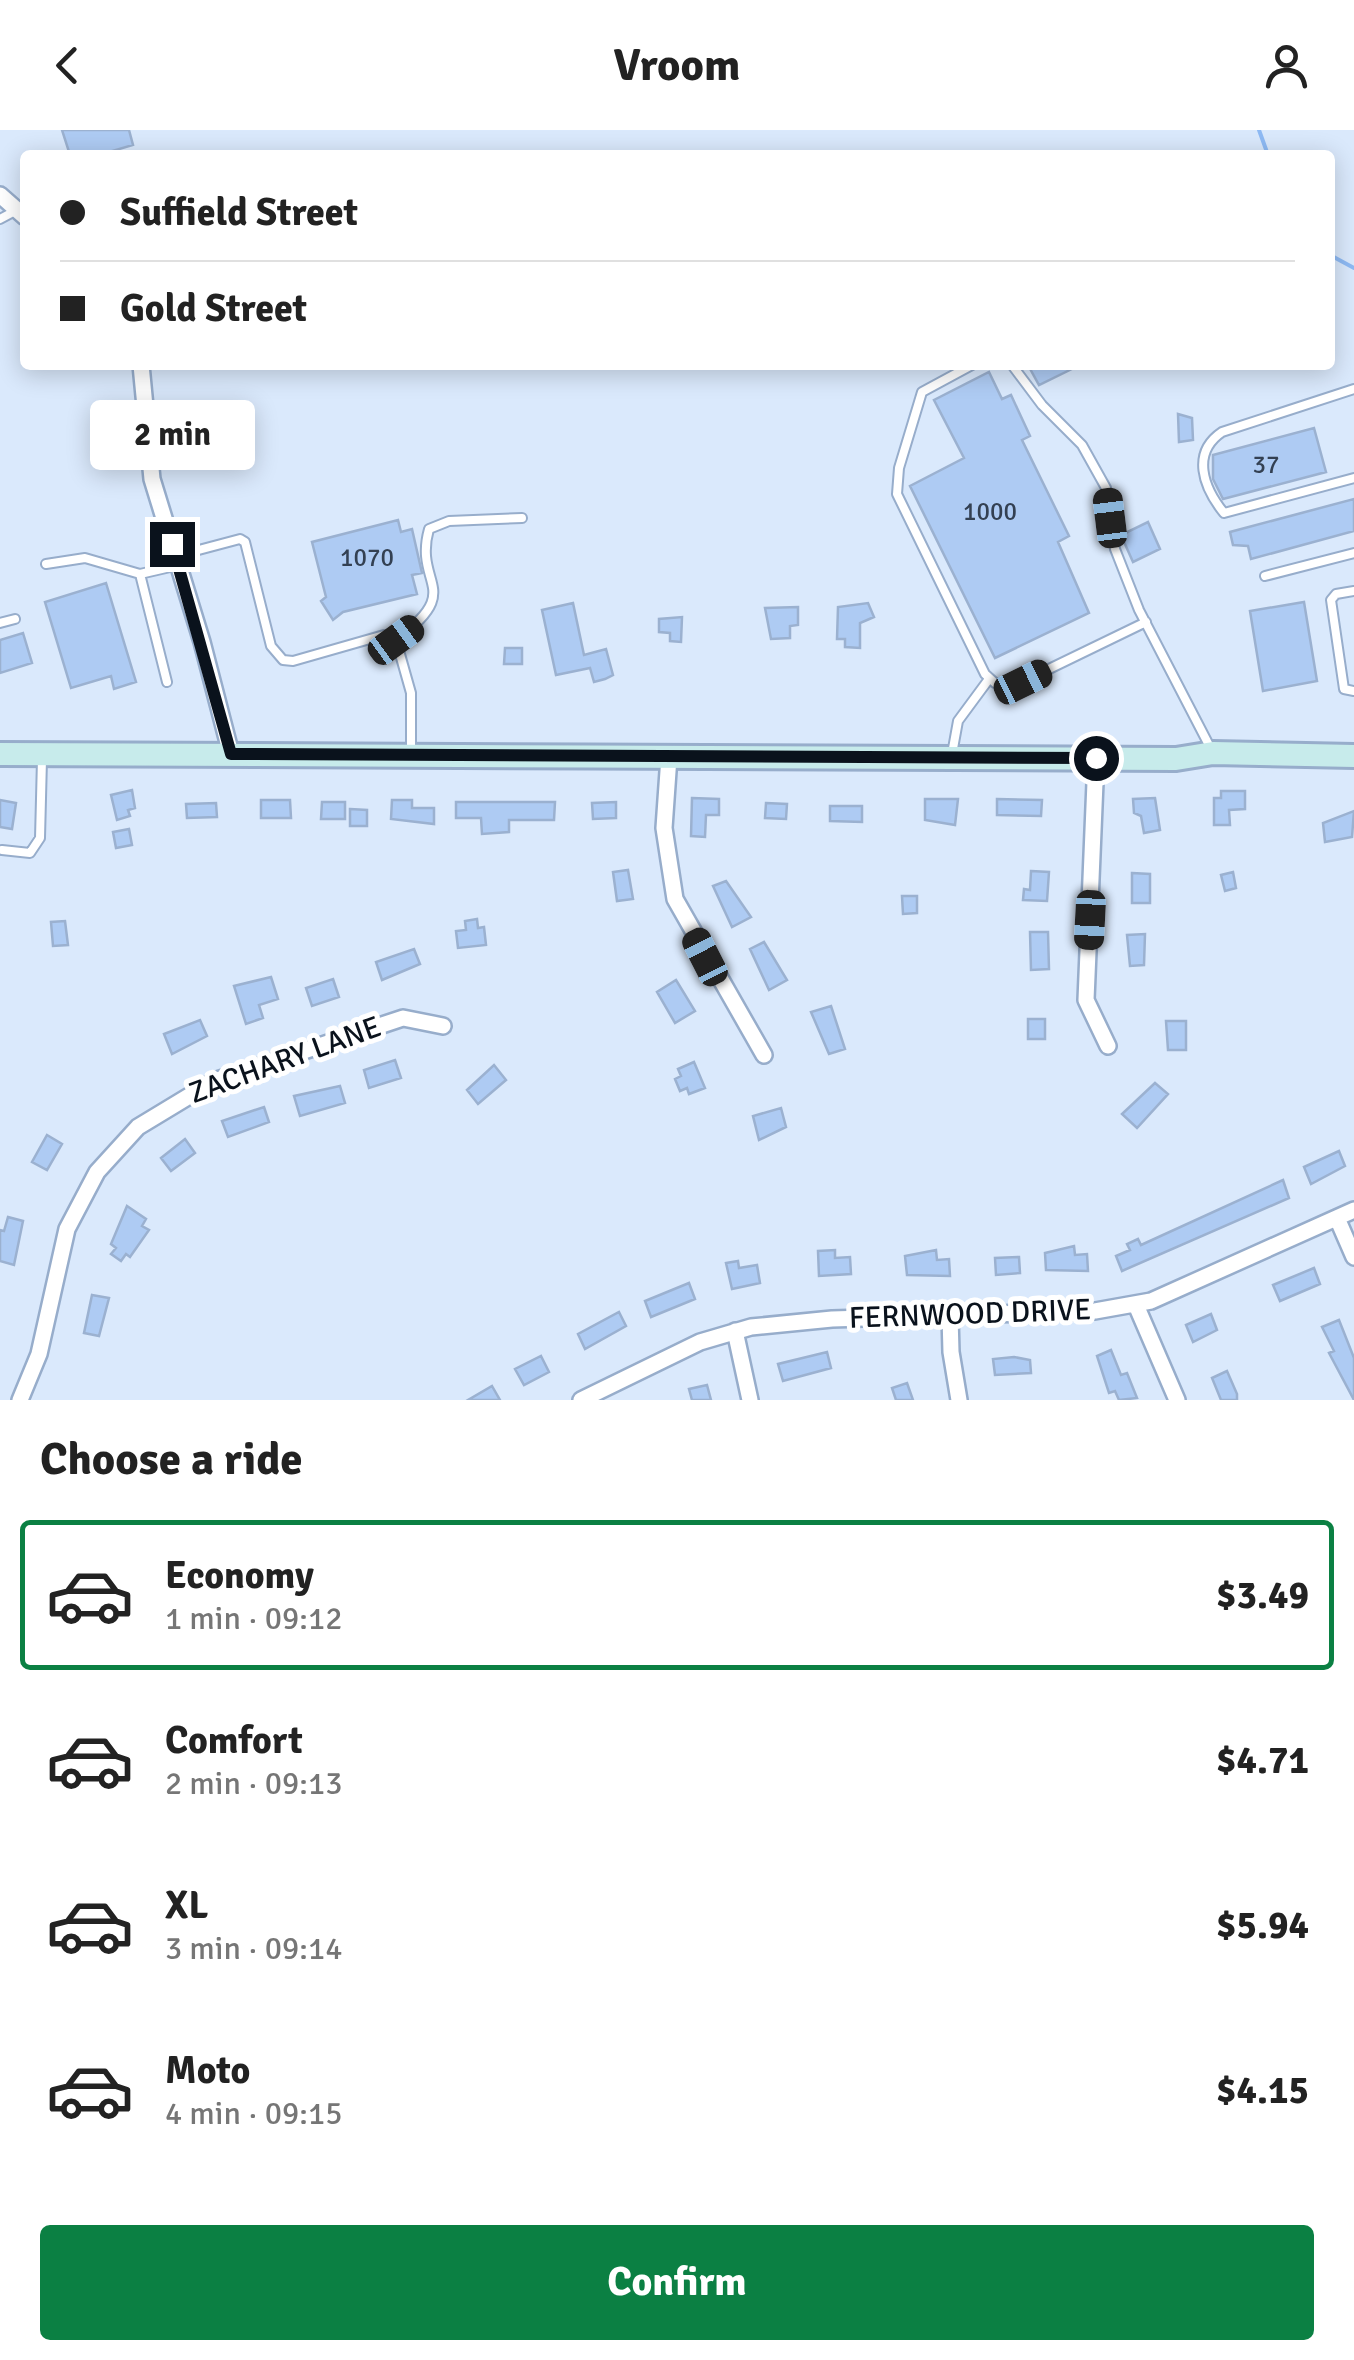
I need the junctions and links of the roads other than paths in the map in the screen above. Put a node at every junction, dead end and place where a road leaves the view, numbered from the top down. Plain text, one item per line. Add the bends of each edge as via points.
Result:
1 (0, 194) edge
2 (20, 214) edge
3 (0, 219) edge
4 (142, 370) edge
5 (963, 370) edge
6 (1016, 370) edge
7 (1354, 389) edge
8 (1354, 478) edge
9 (522, 518) dead end
10 (1354, 553) edge
11 (177, 561) junction
12 (46, 564) dead end
13 (140, 574) junction
14 (1265, 576) dead end
15 (1354, 590) edge
16 (15, 619) dead end
17 (1146, 622) junction
18 (0, 624) edge
19 (396, 640) junction
20 (989, 679) junction
21 (167, 682) dead end
22 (1354, 691) edge
23 (1213, 753) junction
24 (0, 754) edge
25 (231, 754) junction
26 (42, 755) junction
27 (410, 756) junction
28 (669, 756) junction
29 (1354, 756) edge
30 (952, 757) junction
31 (1096, 758) junction
32 (2, 850) edge
33 (443, 1026) dead end
34 (1108, 1046) dead end
35 (764, 1055) dead end
36 (1354, 1210) edge
37 (1337, 1218) junction
38 (1354, 1257) edge
39 (1136, 1306) junction
40 (950, 1316) junction
41 (735, 1331) junction
42 (20, 1400) edge
43 (581, 1400) edge
44 (750, 1400) edge
45 (960, 1400) edge
46 (1177, 1400) edge

1 - 2 street
2 - 3 lane
4 - 11 street via 152,479
5 - 20 lane via 922,392 897,494
6 - 17 lane via 1082,444 1106,488 1114,549
7 - 8 lane via 1222,432 1202,456 1210,496 1224,513
9 - 19 lane via 449,521 429,529 431,608
10 - 14 lane
11 - 13 lane
11 - 19 lane via 245,542 272,646 283,660 384,635
11 - 25 street
12 - 13 lane via 85,558
13 - 21 lane
15 - 22 lane via 1331,600 1344,689
16 - 18 lane
17 - 20 lane via 1014,686
17 - 23 lane
19 - 27 lane via 411,693
20 - 30 lane via 958,721
23 - 29 main road
23 - 31 main road
24 - 26 main road
25 - 26 main road
25 - 27 main road
26 - 32 lane via 40,838 30,853
27 - 28 main road
28 - 30 main road
28 - 35 street via 664,828 675,899
30 - 31 main road
31 - 34 street via 1086,1000
33 - 42 street, ZACHARY LANE via 403,1018 308,1049 214,1081 138,1127 97,1172 67,1229 39,1354
36 - 37 street, FERNWOOD DRIVE
37 - 38 street
37 - 39 street, FERNWOOD DRIVE
39 - 40 street, FERNWOOD DRIVE
39 - 46 street
40 - 41 street, FERNWOOD DRIVE via 832,1319
40 - 45 street
41 - 43 street, FERNWOOD DRIVE
41 - 44 street

